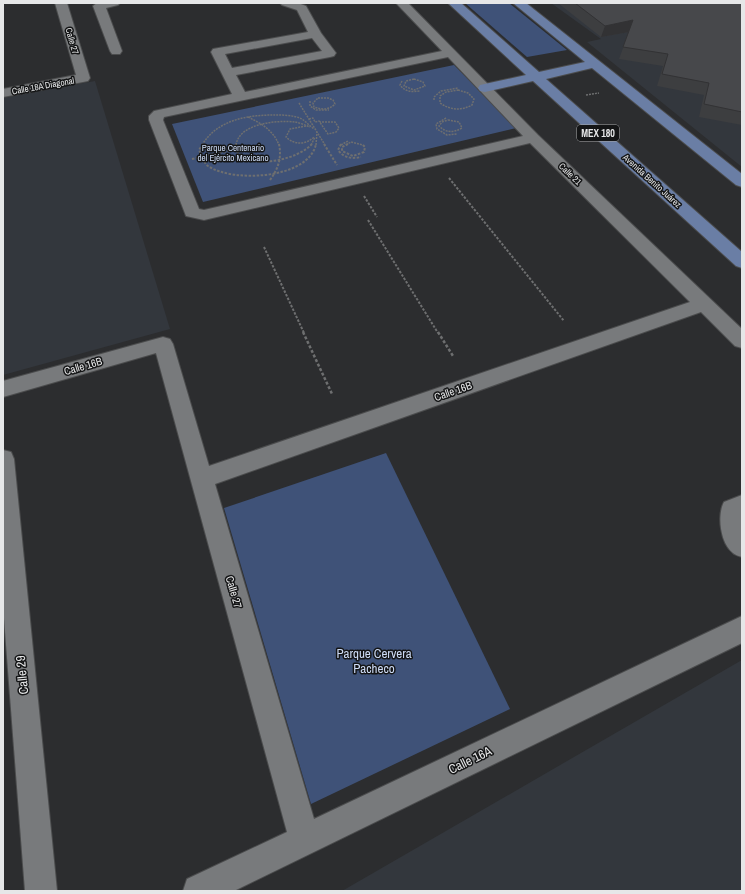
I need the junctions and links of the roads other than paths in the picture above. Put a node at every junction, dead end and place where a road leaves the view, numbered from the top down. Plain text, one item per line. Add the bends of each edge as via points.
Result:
1 (61, 3) edge
2 (114, 3) edge
3 (286, 3) edge
4 (402, 3) edge
5 (454, 3) edge
6 (519, 3) edge
7 (315, 34) junction
8 (116, 51) dead end
9 (450, 53) junction
10 (594, 64) junction
11 (228, 73) junction
12 (536, 76) junction
13 (82, 78) joint
14 (485, 88) junction
15 (3, 93) edge
16 (240, 96) junction
17 (534, 138) junction
18 (742, 182) edge
19 (742, 262) edge
20 (704, 304) junction
21 (742, 341) edge
22 (163, 344) joint
23 (3, 389) edge
24 (3, 459) edge
25 (201, 479) junction
26 (742, 504) edge
27 (742, 546) edge
28 (738, 637) edge
29 (305, 840) junction
30 (41, 891) edge
31 (199, 891) edge

1 - 13 street, Calle 27
2 - 8 street via 99,6
3 - 7 street via 302,8
4 - 9 street, Calle 21
5 - 12 main road, Avenida Benito Juárez / MEX 180
6 - 10 main road
7 - 11 street via 217,52
7 - 11 street via 330,53
9 - 14 street, Calle 21
9 - 16 street
10 - 12 main road
10 - 18 main road
11 - 16 street
12 - 14 main road
12 - 19 main road, Avenida Benito Juárez / MEX 180
13 - 15 street, Calle 18A Diagonal
14 - 17 street, Calle 21
16 - 17 street via 156,116 192,212 196,214 204,215
17 - 20 street, Calle 21
20 - 21 street, Calle 21
20 - 25 street, Calle 16B
22 - 23 street, Calle 16B
22 - 25 street, Calle 27
24 - 30 street, Calle 29
25 - 29 street, Calle 27
26 - 27 street via 732,509 734,537
28 - 29 street, Calle 16A
29 - 31 street, Calle 16A

